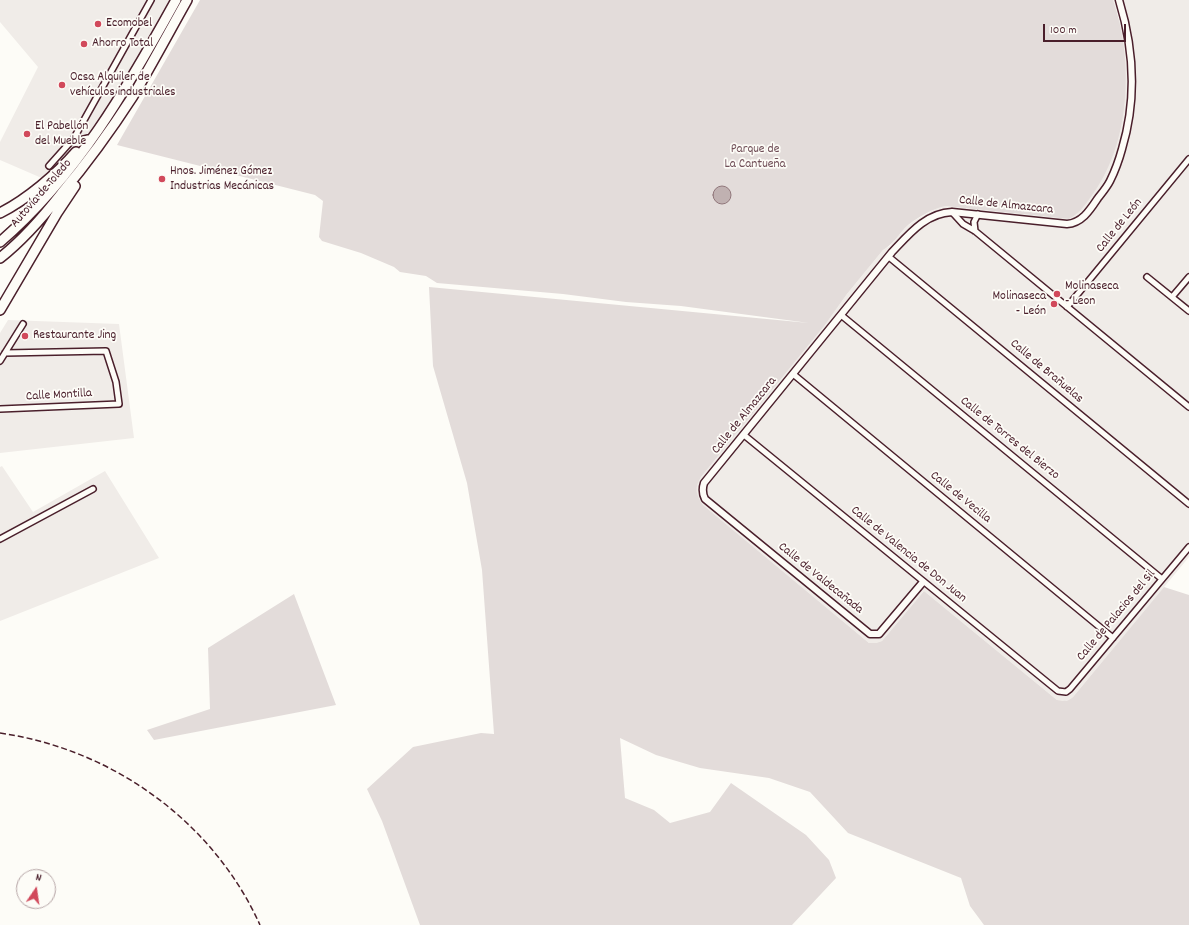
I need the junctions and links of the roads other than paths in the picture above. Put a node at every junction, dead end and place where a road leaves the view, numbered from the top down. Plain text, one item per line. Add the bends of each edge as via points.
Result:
1 (151, 0) edge
2 (176, 0) edge
3 (187, 0) edge
4 (1119, 0) edge
5 (112, 128) junction
6 (92, 136) junction
7 (74, 138) junction
8 (1189, 159) edge
9 (49, 166) dead end
10 (952, 212) junction
11 (0, 213) edge
12 (978, 214) junction
13 (975, 231) junction
14 (0, 242) edge
15 (889, 257) junction
16 (0, 258) edge
17 (1147, 276) dead end
18 (1189, 277) edge
19 (1172, 297) junction
20 (1067, 307) junction
21 (0, 310) edge
22 (1189, 311) edge
23 (841, 315) junction
24 (23, 324) dead end
25 (5, 353) junction
26 (0, 361) edge
27 (793, 374) junction
28 (1189, 407) edge
29 (0, 409) edge
30 (744, 435) junction
31 (702, 488) joint
32 (93, 489) dead end
33 (1189, 504) edge
34 (0, 539) edge
35 (1189, 547) edge
36 (1162, 579) junction
37 (923, 582) junction
38 (1113, 638) junction
39 (1058, 691) joint

1 - 7 street
2 - 6 highway, Autovía de Toledo via 154,41
3 - 5 highway, Autovía de Toledo
4 - 12 street, Calle de Almazcara via 1126,22 1133,76 1130,116 1118,162 1110,181 1089,211 1071,224
5 - 16 highway, Autovía de Toledo via 46,213
5 - 21 highway via 57,213
6 - 7 street via 80,140
6 - 11 highway via 38,188 12,208
6 - 14 highway, Autovía de Toledo via 84,151 43,199
7 - 9 street
8 - 20 street, Calle de León
10 - 12 street, Calle de Almazcara
10 - 13 street via 963,224
10 - 15 street, Calle de Almazcara via 944,212 927,219
12 - 13 street via 974,222
13 - 20 street
15 - 23 street, Calle de Almazcara
15 - 33 street, Calle de Brañuelas
17 - 19 street
18 - 19 street
19 - 22 street
20 - 28 street
23 - 27 street, Calle de Almazcara
23 - 36 street, Calle de Torres del Bierzo
24 - 25 street
25 - 26 street
25 - 29 street, Calle Montilla via 106,351 116,382 118,404
27 - 30 street, Calle de Almazcara
27 - 38 street, Calle de Vecilla
30 - 31 street, Calle de Almazcara
30 - 37 street, Calle de Valencia de Don Juan
31 - 37 street, Calle de Valdecañada via 705,499 870,634 879,634
32 - 34 street
35 - 36 street, Calle de Palacios del Sil
36 - 38 street, Calle de Palacios del Sil
37 - 39 street, Calle de Valencia de Don Juan
38 - 39 street, Calle de Palacios del Sil via 1070,689 1066,692

